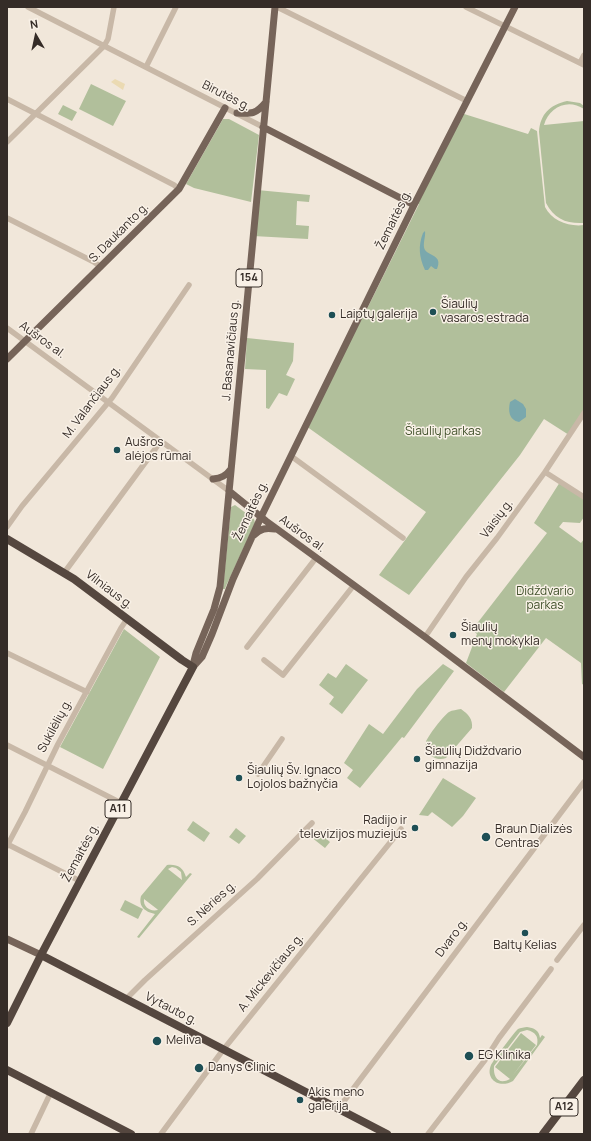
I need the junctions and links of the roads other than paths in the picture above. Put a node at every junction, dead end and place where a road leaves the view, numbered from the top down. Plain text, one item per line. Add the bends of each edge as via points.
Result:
1 (28, 7) edge
2 (114, 7) edge
3 (176, 7) edge
4 (276, 7) edge
5 (466, 7) edge
6 (514, 7) edge
7 (505, 26) junction
8 (104, 46) junction
9 (584, 54) edge
10 (582, 64) edge
11 (146, 67) junction
12 (7, 99) edge
13 (266, 101) junction
14 (467, 101) junction
15 (225, 108) junction
16 (36, 114) junction
17 (236, 114) junction
18 (263, 127) junction
19 (7, 142) edge
20 (179, 189) junction
21 (414, 205) junction
22 (7, 218) edge
23 (101, 266) junction
24 (189, 285) dead end
25 (7, 328) edge
26 (25, 341) junction
27 (7, 359) edge
28 (109, 402) junction
29 (584, 413) edge
30 (161, 441) junction
31 (291, 456) junction
32 (231, 469) junction
33 (545, 472) junction
34 (213, 478) junction
35 (229, 491) junction
36 (584, 497) edge
37 (261, 517) junction
38 (7, 527) edge
39 (278, 529) junction
40 (403, 538) dead end
41 (7, 539) edge
42 (251, 539) junction
43 (316, 558) junction
44 (64, 573) junction
45 (354, 585) junction
46 (127, 619) junction
47 (425, 637) junction
48 (246, 646) dead end
49 (7, 653) edge
50 (264, 660) dead end
51 (193, 667) junction
52 (87, 692) junction
53 (282, 739) dead end
54 (7, 746) edge
55 (584, 757) edge
56 (47, 766) junction
57 (258, 774) dead end
58 (584, 782) edge
59 (121, 803) junction
60 (312, 823) dead end
61 (401, 829) dead end
62 (7, 845) edge
63 (80, 881) junction
64 (584, 925) edge
65 (7, 939) edge
66 (41, 955) junction
67 (557, 960) dead end
68 (551, 969) dead end
69 (126, 999) junction
70 (7, 1023) edge
71 (223, 1050) junction
72 (7, 1070) edge
73 (584, 1080) edge
74 (51, 1092) junction
75 (338, 1108) junction
76 (31, 1134) edge
77 (131, 1134) edge
78 (161, 1134) edge
79 (387, 1134) edge
80 (428, 1134) edge
81 (543, 1134) edge

1 - 8 street, Birutės g.
2 - 8 street via 108,39
3 - 11 street
4 - 13 main road, J. Basanavičiaus g. / 154
4 - 14 street
5 - 7 street
6 - 7 main road, Žemaitės g.
7 - 10 street
7 - 14 main road, Žemaitės g.
8 - 11 street, Birutės g.
8 - 16 street
9 - 10 street
11 - 15 street, Birutės g.
12 - 16 street
13 - 17 main road via 253,113
13 - 18 main road, J. Basanavičiaus g. / 154
14 - 21 main road, Žemaitės g.
15 - 17 street, Birutės g.
15 - 20 main road, S. Daukanto g.
16 - 19 street
16 - 20 street via 174,184
17 - 18 street, Birutės g.
18 - 21 main road, Birutės g.
18 - 32 main road, J. Basanavičiaus g. / 154
20 - 23 main road, S. Daukanto g.
21 - 31 main road, Žemaitės g.
22 - 23 street
23 - 26 main road, S. Daukanto g.
24 - 28 street, M. Valančiaus g.
25 - 26 street, Aušros al.
26 - 27 main road, S. Daukanto g.
26 - 28 street, Aušros al.
28 - 30 street, Aušros al.
28 - 38 street, M. Valančiaus g.
29 - 33 street, Vaisių g.
30 - 34 street, Aušros al.
30 - 44 street
31 - 37 main road, Žemaitės g.
31 - 40 street
32 - 34 main road via 222,478
32 - 35 main road, J. Basanavičiaus g. / 154
33 - 36 street
33 - 47 street, Vaisių g.
34 - 35 street, Aušros al.
35 - 37 main road, Aušros al.
35 - 51 main road, J. Basanavičiaus g. / 154 via 220,587
37 - 39 main road, Aušros al.
37 - 42 main road, Žemaitės g.
39 - 42 main road via 264,528
39 - 43 main road, Aušros al.
41 - 44 highway, Vilniaus g.
42 - 51 main road, Žemaitės g. via 202,657
43 - 45 main road, Aušros al.
43 - 48 street
44 - 46 highway, Vilniaus g.
45 - 47 main road, Aušros al.
45 - 50 street via 283,676
46 - 51 highway, Vilniaus g.
46 - 52 street, Sukilėlių g.
47 - 55 main road, Aušros al.
49 - 52 street
51 - 59 highway, Žemaitės g. / A11
52 - 56 street, Sukilėlių g.
53 - 57 street
54 - 56 street
56 - 59 street
56 - 62 street, Sukilėlių g.
58 - 75 street, Dvaro g.
59 - 63 highway, Žemaitės g. / A11
60 - 69 street, S. Nėries g. via 257,878
61 - 71 street, A. Mickevičiaus g.
62 - 63 street
63 - 66 highway, Žemaitės g. / A11
64 - 67 street
65 - 66 main road, Vytauto g.
66 - 69 highway, Vytauto g.
66 - 70 highway, Žemaitės g. / A11
68 - 80 street
69 - 71 highway, Vytauto g.
71 - 75 highway, Vytauto g.
71 - 78 street, A. Mickevičiaus g.
72 - 74 highway
73 - 81 highway, A12
74 - 76 street
74 - 77 highway
75 - 79 highway, Vytauto g.

